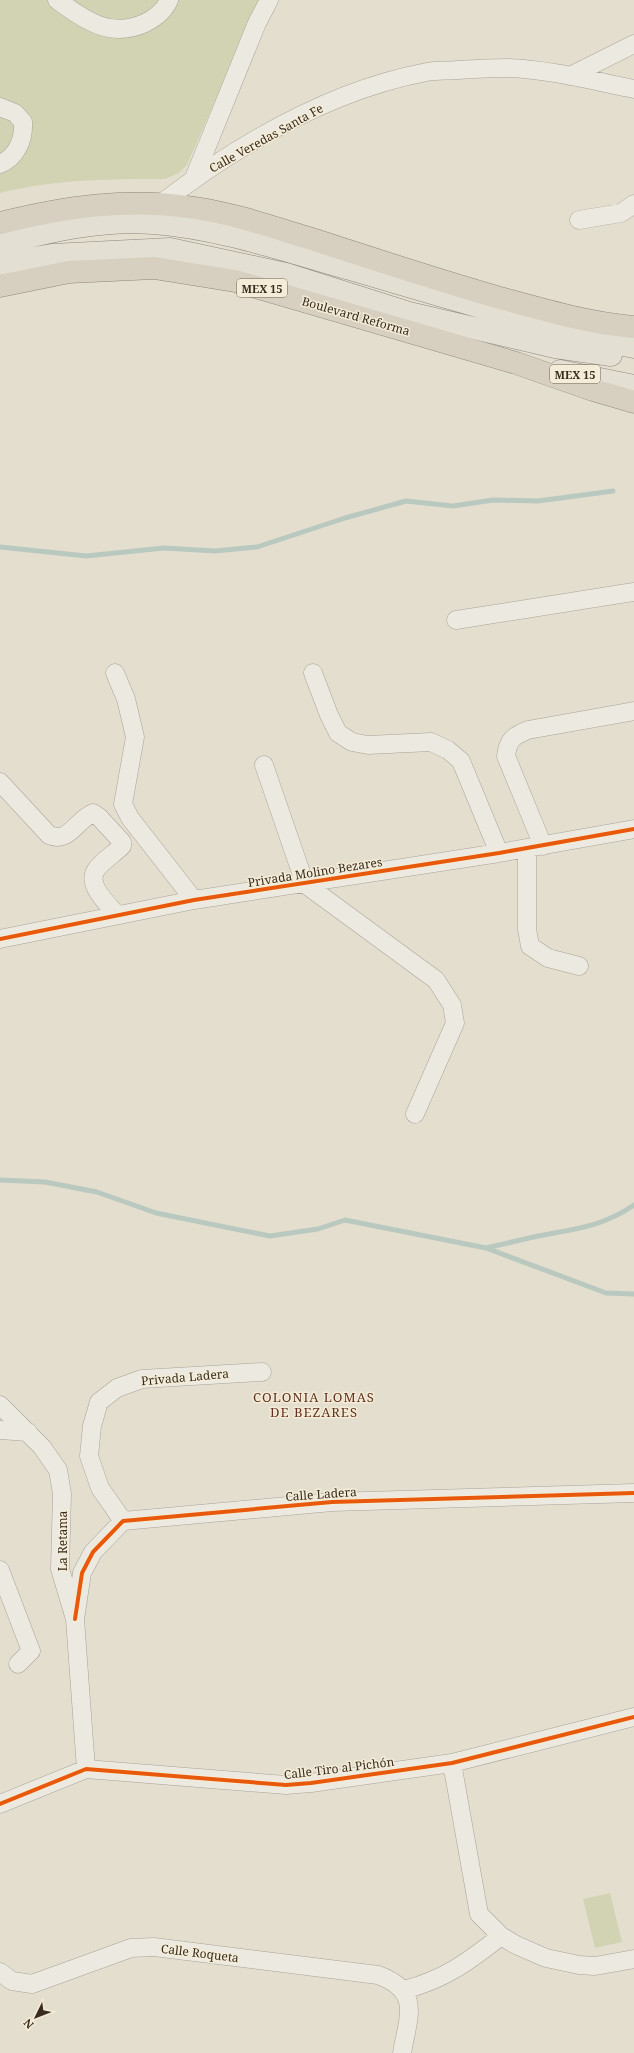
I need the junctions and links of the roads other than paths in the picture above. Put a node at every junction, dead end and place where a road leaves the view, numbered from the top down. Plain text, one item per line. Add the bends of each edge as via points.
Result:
1 (57, 0) edge
2 (169, 0) edge
3 (269, 0) edge
4 (634, 44) edge
5 (570, 76) junction
6 (634, 89) edge
7 (0, 107) edge
8 (0, 164) edge
9 (194, 178) junction
10 (634, 204) edge
11 (159, 205) junction
12 (579, 220) dead end
13 (0, 223) edge
14 (0, 244) edge
15 (0, 264) edge
16 (0, 286) edge
17 (634, 327) edge
18 (634, 347) edge
19 (634, 359) edge
20 (516, 363) junction
21 (634, 386) edge
22 (634, 402) edge
23 (634, 592) edge
24 (456, 620) dead end
25 (115, 673) dead end
26 (313, 673) dead end
27 (634, 711) edge
28 (264, 764) dead end
29 (0, 782) edge
30 (634, 829) edge
31 (535, 847) junction
32 (499, 853) junction
33 (305, 884) junction
34 (194, 900) junction
35 (117, 915) junction
36 (0, 939) edge
37 (579, 966) dead end
38 (415, 1114) dead end
39 (262, 1372) dead end
40 (0, 1405) edge
41 (0, 1430) edge
42 (28, 1432) junction
43 (634, 1492) edge
44 (123, 1521) junction
45 (0, 1570) edge
46 (75, 1619) junction
47 (18, 1664) dead end
48 (634, 1717) edge
49 (452, 1763) junction
50 (86, 1769) junction
51 (0, 1804) edge
52 (502, 1936) junction
53 (634, 1959) edge
54 (0, 1972) edge
55 (404, 1990) junction
56 (402, 2053) edge

1 - 2 street via 83,19 109,29 132,28 153,18
3 - 9 street via 257,23
4 - 5 street
5 - 6 street, Calle Veredas Santa Fe
5 - 9 street, Calle Veredas Santa Fe via 507,68 429,71 379,84 310,112 270,132
7 - 8 street via 15,113 23,122 23,132 15,153 7,162
9 - 11 street, Calle Veredas Santa Fe
10 - 12 street via 621,213
11 - 13 highway via 76,206
11 - 17 highway via 194,208 237,217 441,281 544,310 615,326
14 - 18 main road via 75,227 113,223 153,223 192,228 293,253 602,341
15 - 19 main road via 52,254 170,249 286,274 409,313 555,347
16 - 20 highway, Boulevard Reforma / MEX 15 via 69,272 154,268 235,281
20 - 21 main road, MEX 15
20 - 22 highway, Boulevard Reforma
23 - 24 street
25 - 34 street via 126,699 135,737 123,804 130,818
26 - 32 street via 338,733 352,742 368,745 431,742 448,750 461,761
27 - 31 street via 528,730 518,734 508,744 506,756
28 - 33 street
29 - 35 street via 49,835 57,839 64,837 85,816 93,813 122,842 122,846 97,868 94,875 95,885
30 - 31 street, Privada Molino Bezares
31 - 32 street, Privada Molino Bezares
31 - 37 street via 527,929 530,946 548,958
32 - 33 street, Privada Molino Bezares
33 - 34 street, Privada Molino Bezares
33 - 38 street via 436,980 452,1005 455,1023
34 - 35 street, Privada Molino Bezares
35 - 36 street, Privada Molino Bezares
39 - 44 street, Privada Ladera via 142,1379 117,1388 99,1402 92,1426 89,1456 100,1488
40 - 42 street, La Retama
41 - 42 street
42 - 46 street, La Retama via 58,1470 62,1494 60,1569
43 - 44 street, Calle Ladera via 332,1502
44 - 46 street via 93,1552 82,1573
45 - 47 street via 31,1650
46 - 50 street, La Retama
48 - 49 street, Calle Tiro al Pichón
49 - 50 street, Calle Tiro al Pichón via 311,1784 286,1785
49 - 52 street via 479,1914
50 - 51 street, Calle Tiro al Pichón
52 - 53 street via 531,1952 568,1963 595,1966
52 - 55 street via 447,1975
54 - 55 street, Calle Roqueta via 12,1981 32,1984 130,1948 154,1947 378,1975
55 - 56 street via 409,2010

